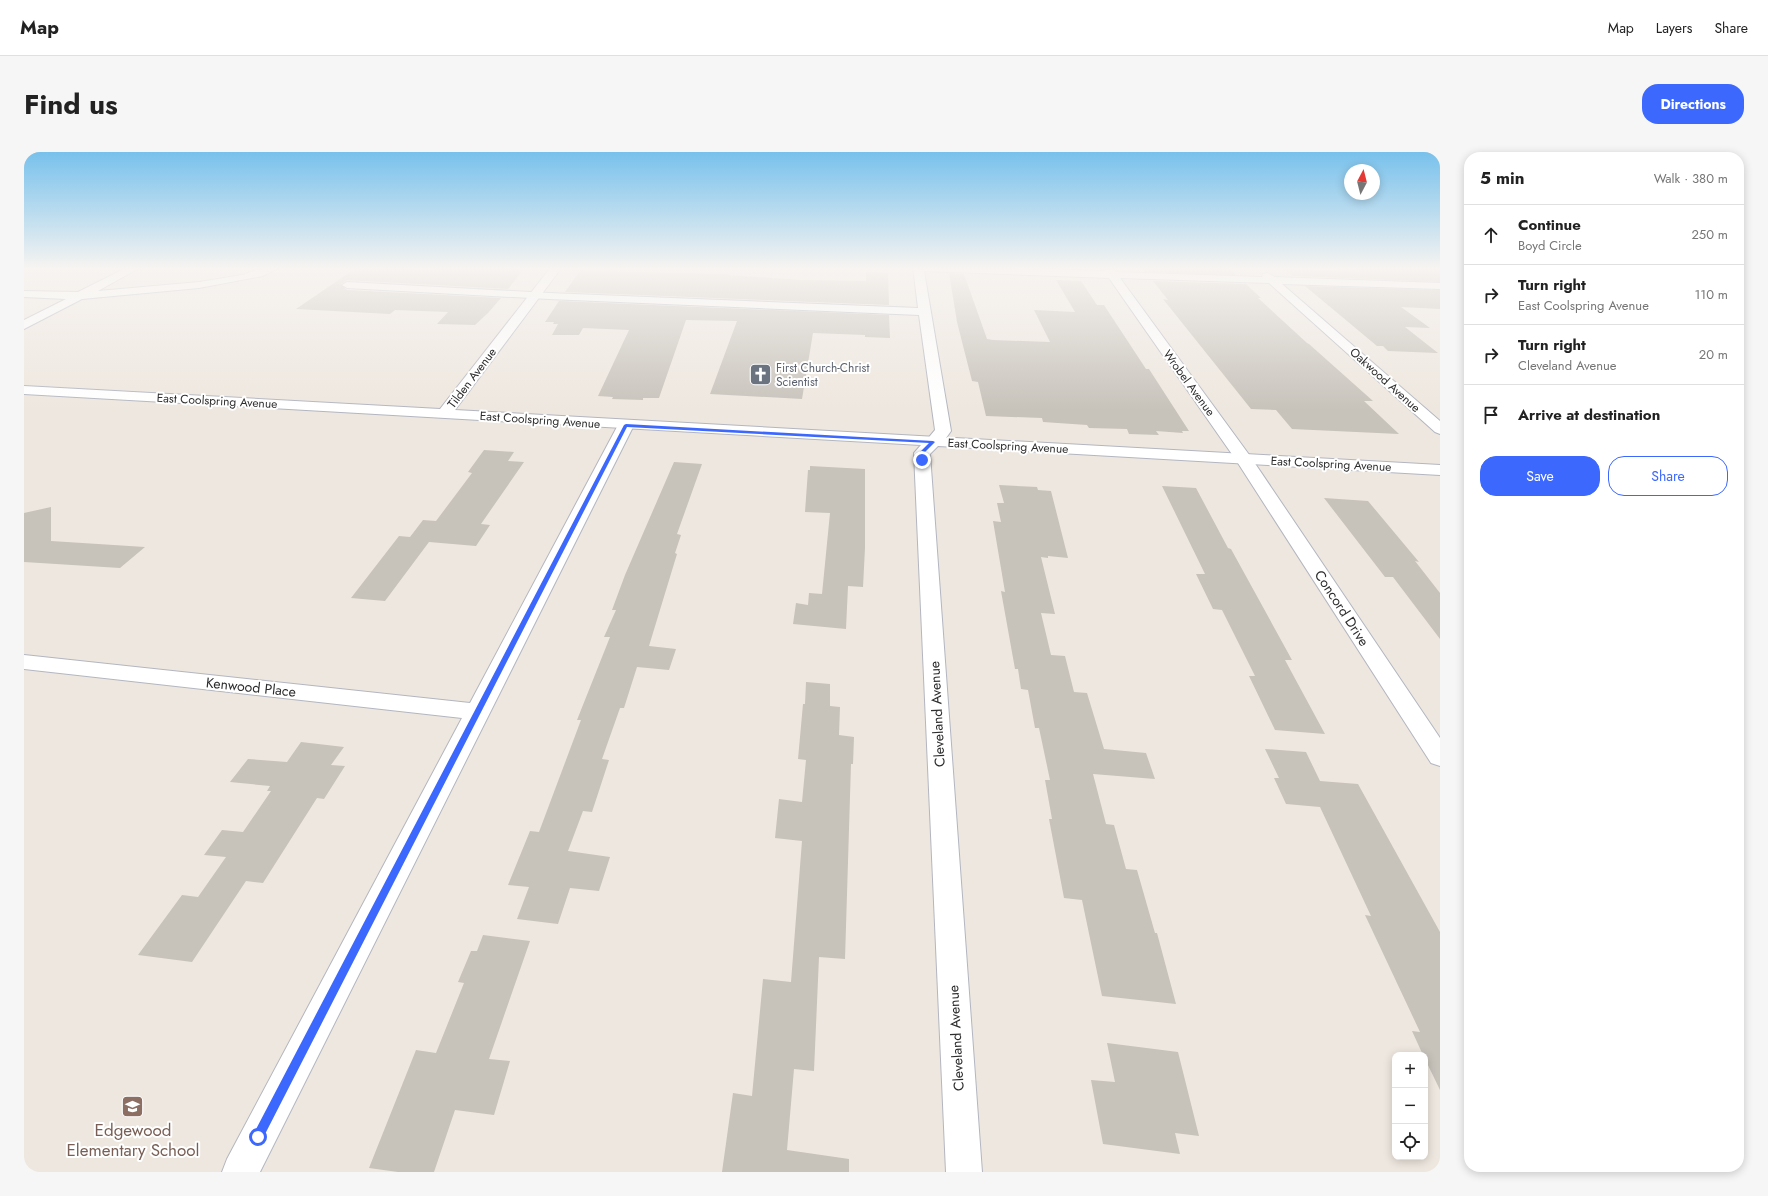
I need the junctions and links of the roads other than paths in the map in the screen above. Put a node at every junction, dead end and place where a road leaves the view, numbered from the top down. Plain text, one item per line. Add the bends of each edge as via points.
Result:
1 (45, 315) edge
2 (521, 315) edge
3 (924, 315) edge
4 (1140, 315) edge
5 (1311, 315) edge
6 (24, 325) edge
7 (24, 390) edge
8 (445, 413) junction
9 (626, 425) junction
10 (1440, 429) edge
11 (933, 442) junction
12 (1244, 459) junction
13 (1440, 470) edge
14 (24, 662) edge
15 (478, 712) junction
16 (1440, 757) edge
17 (240, 1172) edge
18 (964, 1172) edge

1 - 6 street
2 - 8 street, Tilden Avenue
3 - 11 street, Cleveland Avenue via 943,431
4 - 12 street, Wrobel Avenue
5 - 10 street, Oakwood Avenue
7 - 8 street, East Coolspring Avenue
8 - 9 street, East Coolspring Avenue
9 - 11 street, East Coolspring Avenue
9 - 15 street
11 - 12 street, East Coolspring Avenue
11 - 18 street, Cleveland Avenue via 922,453
12 - 13 street, East Coolspring Avenue
12 - 16 street, Concord Drive
14 - 15 street, Kenwood Place
15 - 17 street

